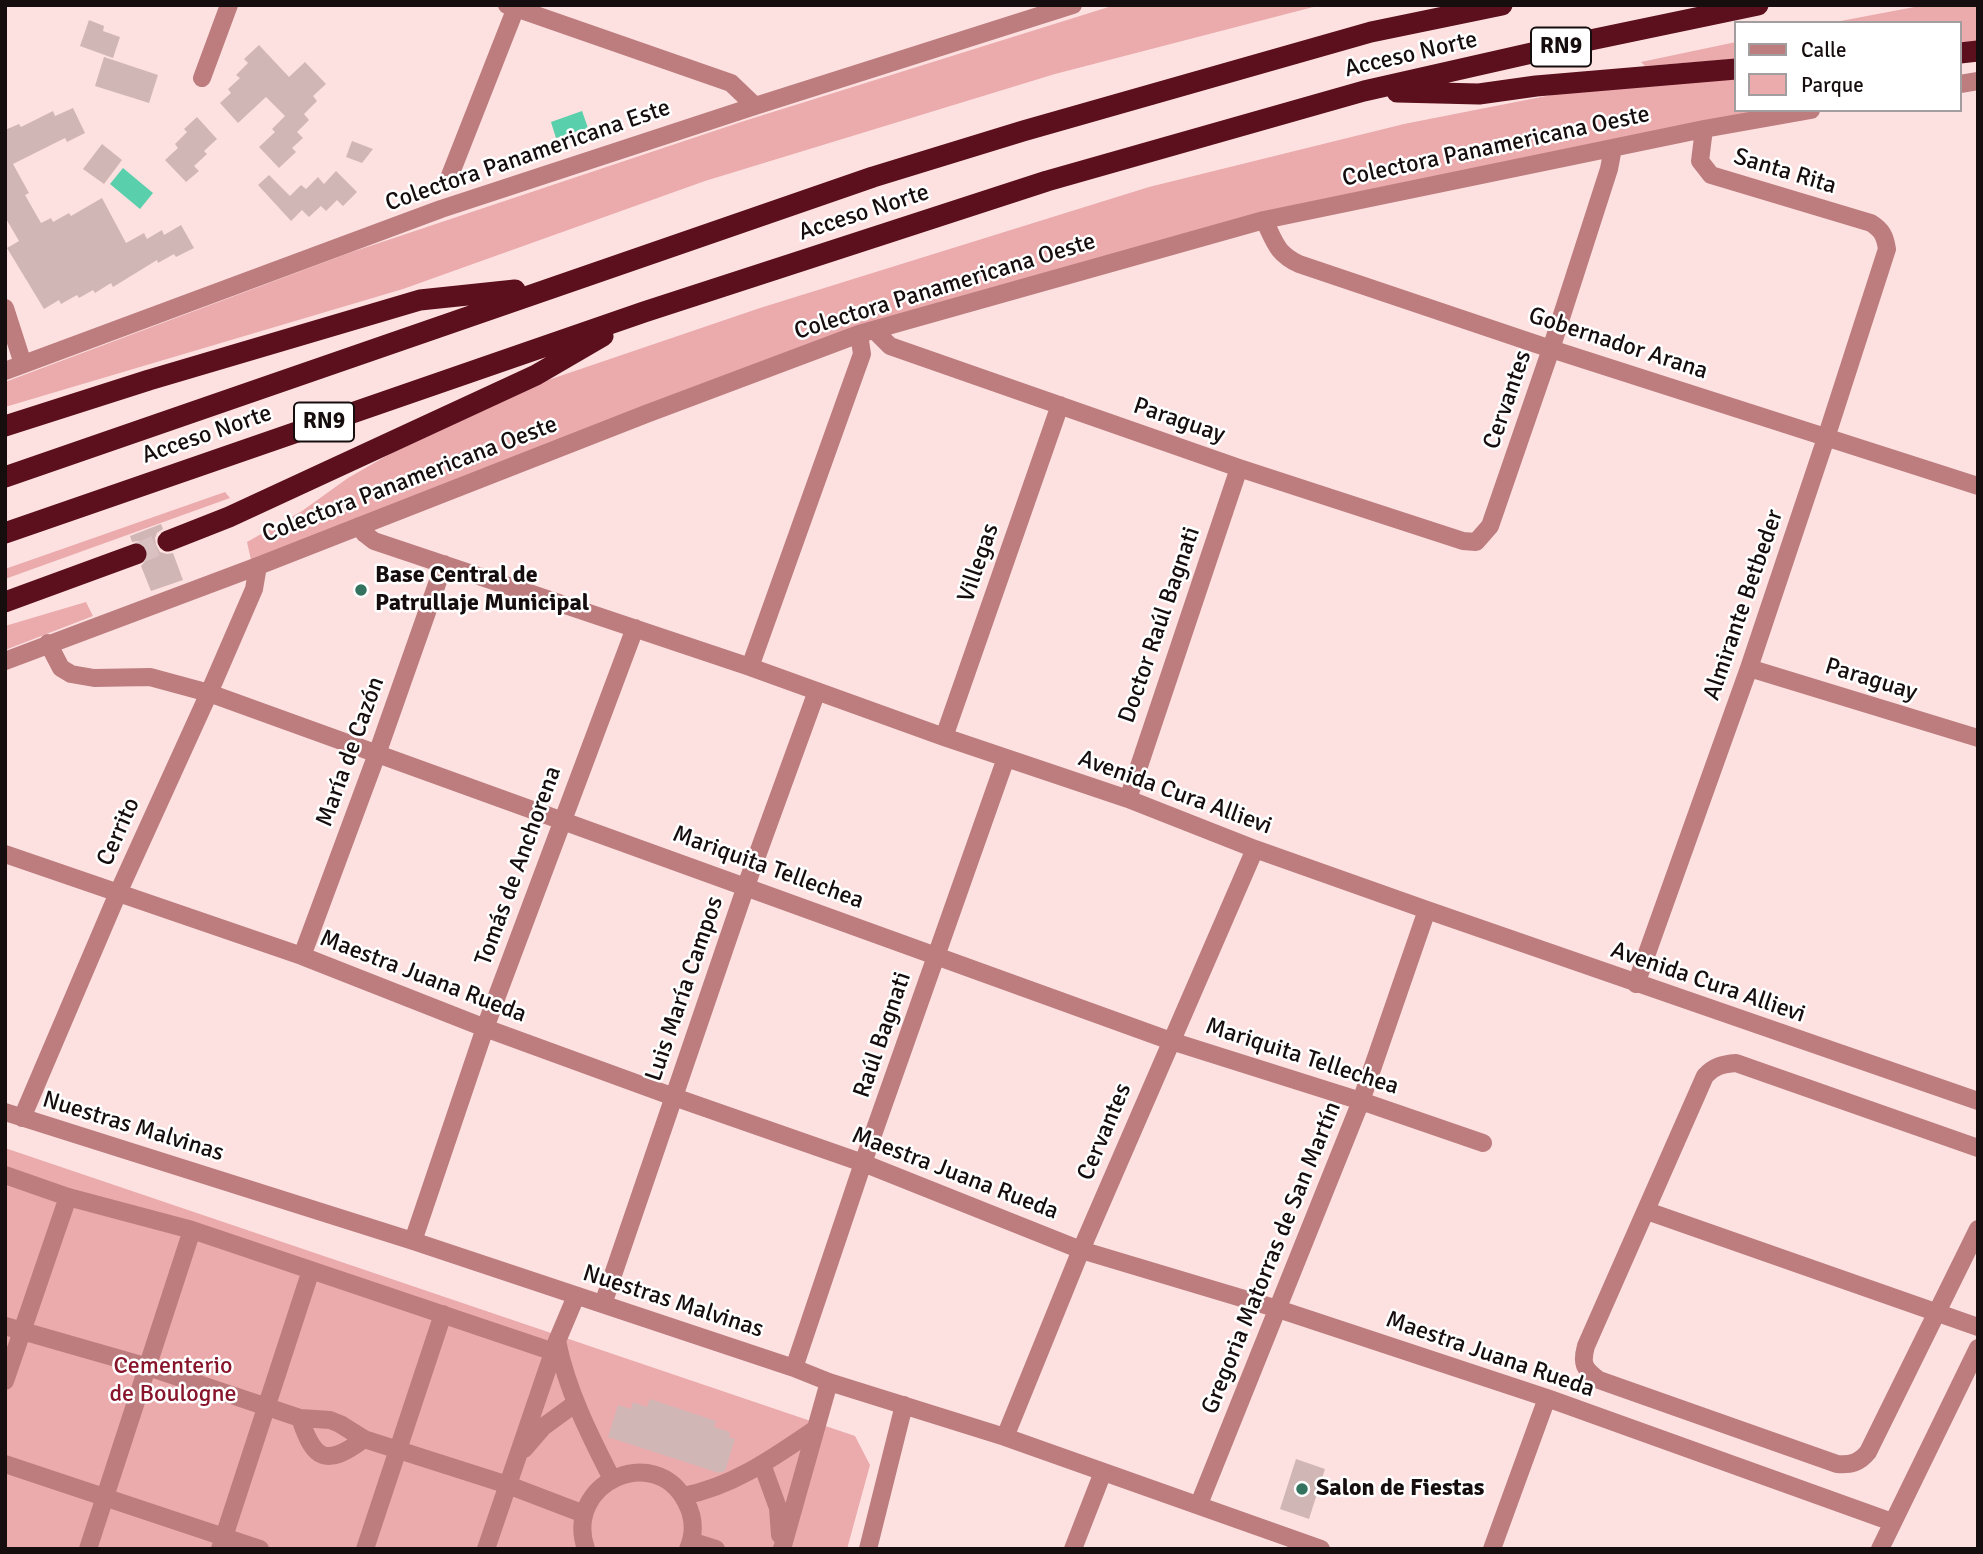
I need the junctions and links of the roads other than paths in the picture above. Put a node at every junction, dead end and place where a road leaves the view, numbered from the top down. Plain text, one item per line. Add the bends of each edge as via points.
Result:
1 (229, 5) edge
2 (1073, 5) edge
3 (1433, 5) edge
4 (1502, 5) edge
5 (1758, 5) edge
6 (513, 6) edge
7 (1371, 32) junction
8 (1734, 69) edge
9 (202, 78) dead end
10 (1364, 92) junction
11 (755, 106) junction
12 (1800, 112) edge
13 (1704, 129) junction
14 (1613, 148) junction
15 (449, 178) dead end
16 (1264, 220) junction
17 (1885, 239) joint
18 (552, 286) junction
19 (5, 308) edge
20 (644, 312) junction
21 (866, 332) junction
22 (1551, 349) junction
23 (23, 364) junction
24 (5, 371) edge
25 (1060, 405) junction
26 (5, 426) edge
27 (1826, 438) junction
28 (1239, 468) junction
29 (5, 477) edge
30 (1978, 486) edge
31 (359, 526) junction
32 (5, 533) edge
33 (168, 541) tunnel mouth
34 (1476, 542) joint
35 (136, 554) tunnel mouth
36 (444, 564) junction
37 (258, 566) junction
38 (5, 603) edge
39 (635, 628) junction
40 (48, 643) junction
41 (5, 661) edge
42 (750, 667) junction
43 (1749, 668) junction
44 (817, 691) junction
45 (209, 693) junction
46 (944, 737) junction
47 (1978, 738) edge
48 (377, 754) junction
49 (1006, 758) junction
50 (1128, 799) junction
51 (562, 820) junction
52 (1255, 849) junction
53 (5, 854) edge
54 (746, 886) junction
55 (118, 893) junction
56 (1427, 910) junction
57 (937, 955) junction
58 (302, 956) junction
59 (1636, 984) junction
60 (485, 1028) junction
61 (1171, 1041) junction
62 (674, 1097) junction
63 (1362, 1101) junction
64 (1978, 1101) edge
65 (14, 1115) edge
66 (1483, 1143) dead end
67 (1978, 1148) edge
68 (863, 1163) junction
69 (5, 1175) edge
70 (68, 1197) junction
71 (1647, 1210) junction
72 (192, 1230) junction
73 (1978, 1230) edge
74 (413, 1241) junction
75 (1081, 1250) junction
76 (311, 1270) junction
77 (576, 1296) junction
78 (603, 1304) junction
79 (1278, 1309) junction
80 (1935, 1313) junction
81 (443, 1314) junction
82 (1978, 1328) edge
83 (14, 1329) edge
84 (555, 1346) junction
85 (1978, 1348) edge
86 (148, 1367) junction
87 (794, 1368) junction
88 (5, 1381) edge
89 (829, 1382) junction
90 (1547, 1398) junction
91 (576, 1403) junction
92 (904, 1405) junction
93 (266, 1406) junction
94 (300, 1418) junction
95 (814, 1430) junction
96 (1005, 1437) junction
97 (364, 1439) junction
98 (398, 1450) junction
99 (517, 1458) junction
100 (5, 1464) edge
101 (762, 1464) junction
102 (1103, 1472) junction
103 (612, 1479) junction
104 (508, 1485) junction
105 (683, 1496) junction
106 (105, 1498) junction
107 (1199, 1504) junction
108 (499, 1511) junction
109 (584, 1514) junction
110 (1892, 1522) junction
111 (222, 1543) edge
112 (1286, 1543) edge
113 (690, 1545) edge
114 (88, 1549) edge
115 (260, 1549) edge
116 (365, 1549) edge
117 (486, 1549) edge
118 (501, 1549) edge
119 (586, 1549) edge
120 (716, 1549) edge
121 (780, 1549) edge
122 (868, 1549) edge
123 (1073, 1549) edge
124 (1321, 1549) edge
125 (1492, 1549) edge
126 (1880, 1549) edge

1 - 9 street
2 - 11 street, Colectora Panamericana Este
3 - 7 highway
4 - 7 highway, Acceso Norte / RN9
5 - 10 highway, Acceso Norte / RN9
6 - 11 street via 731,83
6 - 15 street
7 - 18 highway, Acceso Norte / RN9 via 885,173
8 - 10 highway via 1479,94
10 - 20 highway, Acceso Norte / RN9 via 1047,181
11 - 23 street, Colectora Panamericana Este via 440,209
12 - 13 street, Colectora Panamericana Oeste
13 - 14 street, Colectora Panamericana Oeste
13 - 17 street, Santa Rita via 1700,161 1711,175 1871,223 1881,229
14 - 16 street, Colectora Panamericana Oeste
14 - 22 street, Cervantes
16 - 21 street, Colectora Panamericana Oeste
16 - 22 street, Gobernador Arana via 1279,251 1299,264
17 - 27 street, Almirante Betbeder via 1887,249
18 - 26 highway via 420,300
18 - 29 highway, Acceso Norte / RN9
19 - 23 street
20 - 32 highway, Acceso Norte / RN9
20 - 33 highway via 536,375
21 - 25 street, Paraguay via 890,346
21 - 31 street, Colectora Panamericana Oeste
21 - 42 street
22 - 27 street, Gobernador Arana
22 - 34 street, Cervantes via 1490,526
23 - 24 street, Colectora Panamericana Este
25 - 28 street, Paraguay
25 - 46 street, Villegas
27 - 30 street, Gobernador Arana
27 - 43 street, Almirante Betbeder
28 - 34 street, Paraguay
28 - 50 street, Doctor Raúl Bagnati
31 - 36 street, Avenida Cura Allievi via 374,541
31 - 37 street, Colectora Panamericana Oeste
35 - 38 highway
36 - 39 street, Avenida Cura Allievi
36 - 48 street, María de Cazón
37 - 40 street, Colectora Panamericana Oeste
37 - 45 street, Cerrito via 254,589
39 - 42 street, Avenida Cura Allievi
39 - 51 street, Tomás de Anchorena
40 - 41 street, Colectora Panamericana Oeste
40 - 45 street, Mariquita Tellechea via 61,668 77,676 150,677
42 - 44 street, Avenida Cura Allievi
43 - 47 street, Paraguay
43 - 59 street, Almirante Betbeder
44 - 46 street, Avenida Cura Allievi
44 - 54 street, Luis María Campos
45 - 48 street, Mariquita Tellechea
45 - 55 street, Cerrito
46 - 49 street, Avenida Cura Allievi
48 - 51 street, Mariquita Tellechea
48 - 58 street, María de Cazón
49 - 50 street, Avenida Cura Allievi
49 - 57 street, Raúl Bagnati
50 - 52 street, Avenida Cura Allievi
51 - 54 street, Mariquita Tellechea
51 - 60 street, Tomás de Anchorena
52 - 56 street, Avenida Cura Allievi
52 - 61 street, Cervantes
53 - 55 street, Maestra Juana Rueda
54 - 57 street, Mariquita Tellechea
54 - 62 street, Luis María Campos
55 - 58 street, Maestra Juana Rueda
55 - 65 street, Cerrito
56 - 59 street, Avenida Cura Allievi
56 - 63 street, Gregoria Matorras de San Martín
57 - 61 street, Mariquita Tellechea
57 - 68 street, Raúl Bagnati
58 - 60 street, Maestra Juana Rueda
59 - 64 street, Avenida Cura Allievi
60 - 62 street, Maestra Juana Rueda
60 - 74 street, Tomás de Anchorena
61 - 63 street, Mariquita Tellechea
61 - 75 street, Cervantes
62 - 68 street, Maestra Juana Rueda
62 - 78 street, Luis María Campos
63 - 66 street, Mariquita Tellechea
63 - 79 street, Gregoria Matorras de San Martín
65 - 74 street, Nuestras Malvinas
67 - 71 street via 1736,1063 1724,1064 1705,1076
68 - 75 street, Maestra Juana Rueda
68 - 87 street, Raúl Bagnati
69 - 70 street
70 - 72 street
70 - 83 street
71 - 80 street
71 - 80 street via 1582,1358 1599,1380 1849,1465 1868,1452
72 - 76 street
72 - 86 street
73 - 80 street
74 - 77 street, Nuestras Malvinas
75 - 79 street, Maestra Juana Rueda
75 - 96 street, Cervantes
76 - 81 street
76 - 93 street
77 - 78 street, Nuestras Malvinas
77 - 84 street
78 - 87 street, Nuestras Malvinas
79 - 90 street, Maestra Juana Rueda
79 - 107 street, Gregoria Matorras de San Martín
80 - 82 street
81 - 84 street
81 - 98 street
83 - 86 street
83 - 88 street
84 - 91 street
84 - 99 street
85 - 110 street
86 - 93 street
86 - 106 street
87 - 89 street, Nuestras Malvinas
89 - 92 street, Nuestras Malvinas
89 - 95 street
90 - 110 street, Maestra Juana Rueda
90 - 125 street
91 - 99 street via 543,1427
91 - 103 street
92 - 96 street, Nuestras Malvinas
92 - 122 street
93 - 94 street
93 - 111 street
94 - 97 street via 330,1420
94 - 97 street via 308,1440 321,1455 341,1454
95 - 101 street
95 - 121 street
96 - 102 street, Nuestras Malvinas
97 - 98 street
98 - 104 street
98 - 116 street
99 - 104 street
100 - 106 street
101 - 105 street via 705,1492
101 - 121 street via 778,1508
102 - 107 street, Nuestras Malvinas
102 - 123 street
103 - 105 street via 643,1473 659,1477
103 - 109 street via 599,1487
104 - 108 street
104 - 109 street
105 - 113 street via 692,1518
106 - 111 street
106 - 114 street
107 - 112 street, Nuestras Malvinas
108 - 117 street
108 - 118 street
109 - 119 street
110 - 126 street
111 - 115 street
112 - 124 street, Nuestras Malvinas
113 - 120 street

